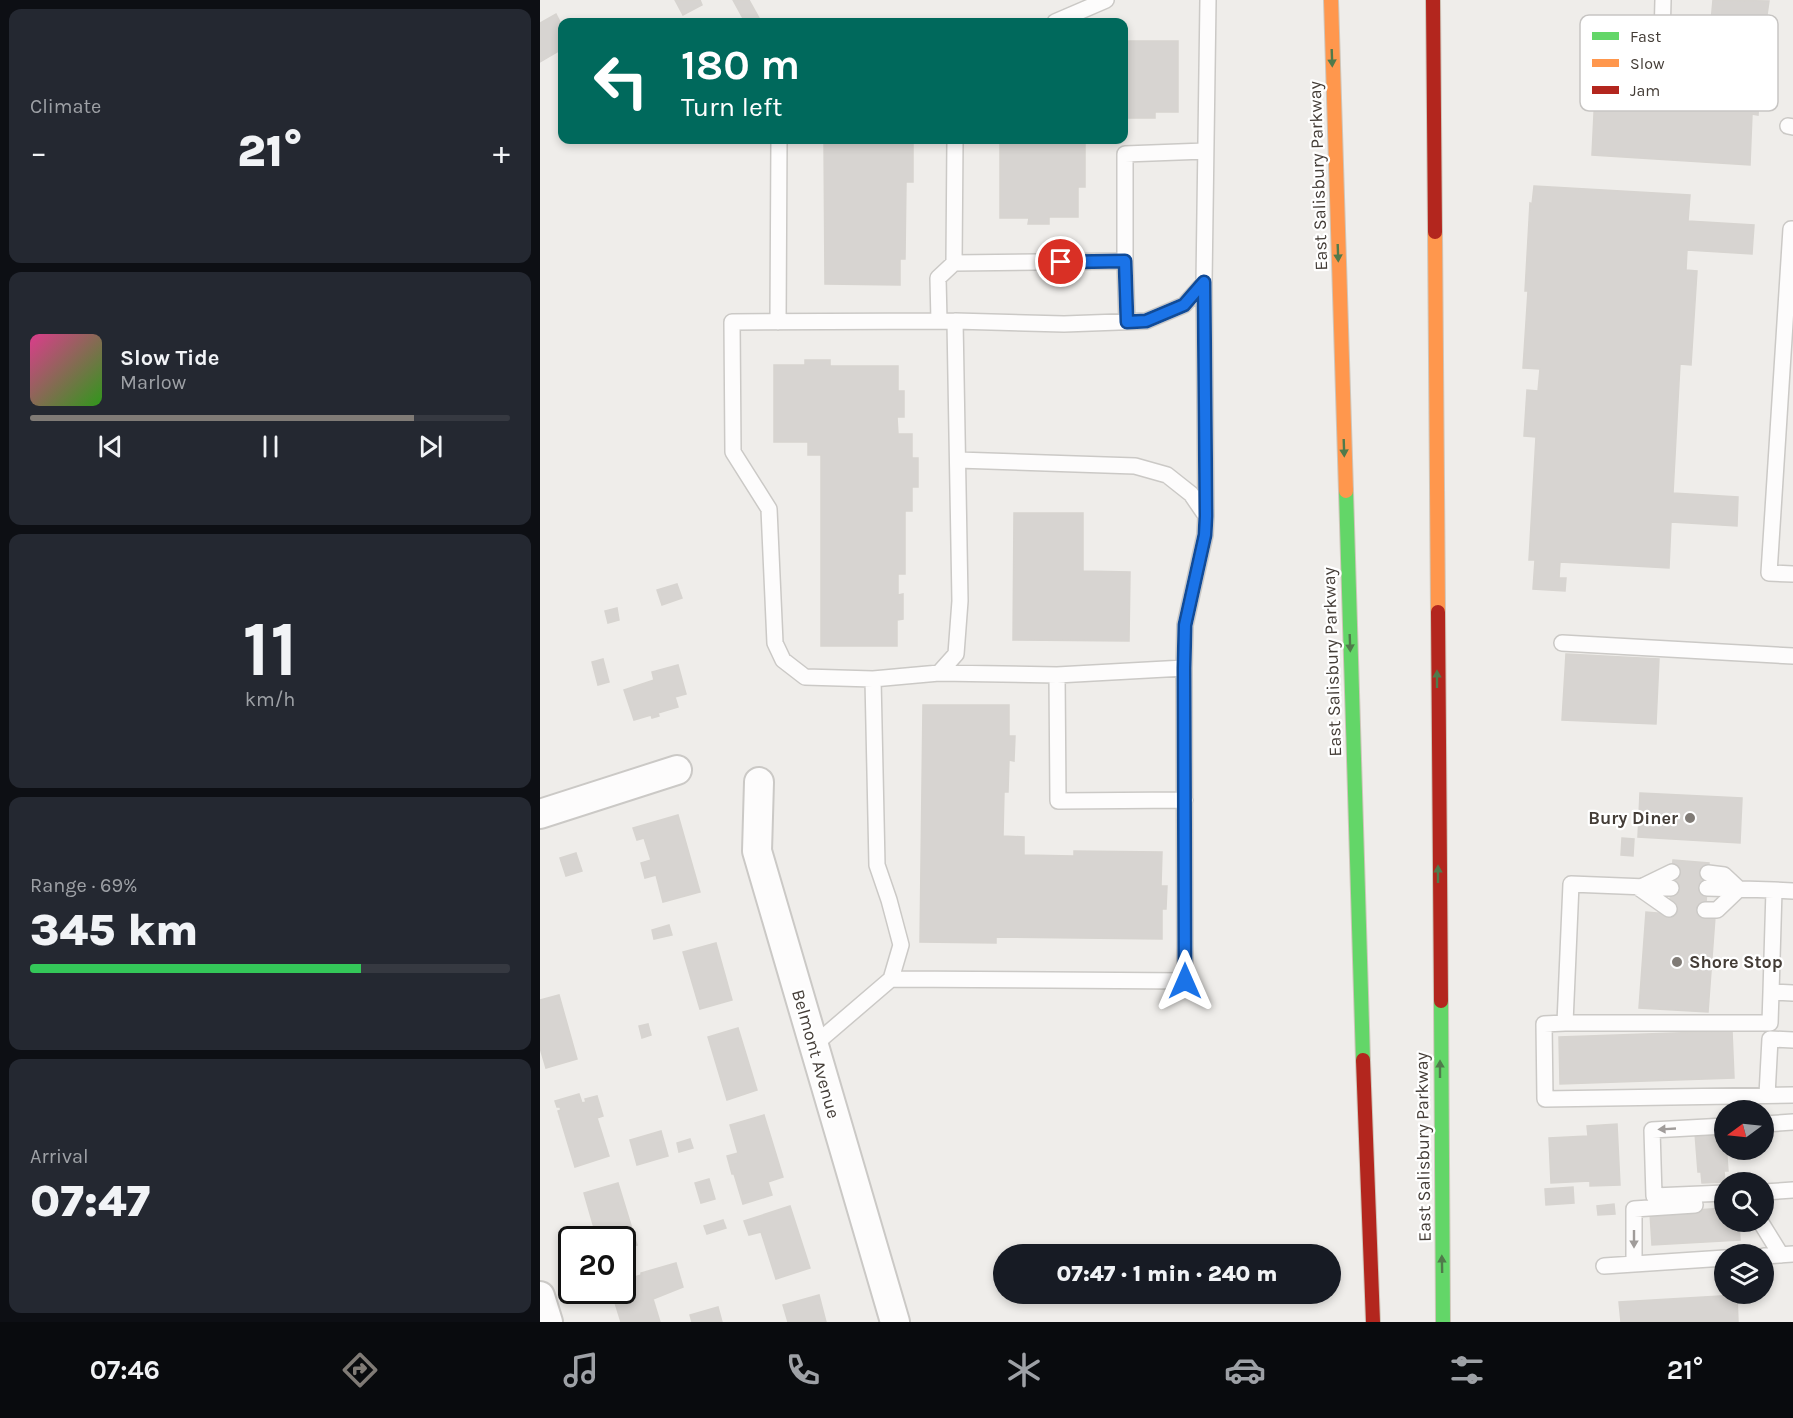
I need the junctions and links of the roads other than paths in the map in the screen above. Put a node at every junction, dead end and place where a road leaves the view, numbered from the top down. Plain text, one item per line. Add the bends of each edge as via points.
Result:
1 (1106, 0) edge
2 (1208, 0) edge
3 (1331, 0) edge
4 (1433, 0) edge
5 (1663, 0) edge
6 (1663, 15) edge
7 (1064, 18) edge
8 (779, 144) edge
9 (955, 144) edge
10 (1205, 151) junction
11 (1793, 229) edge
12 (1125, 261) junction
13 (954, 263) junction
14 (1204, 282) junction
15 (939, 321) junction
16 (955, 321) junction
17 (778, 322) junction
18 (1127, 322) junction
19 (958, 460) junction
20 (1206, 516) junction
21 (1793, 574) edge
22 (1562, 643) dead end
23 (1793, 656) edge
24 (1184, 668) junction
25 (939, 673) junction
26 (1057, 675) junction
27 (873, 679) junction
28 (677, 770) dead end
29 (759, 782) dead end
30 (1185, 800) junction
31 (540, 814) edge
32 (1672, 872) dead end
33 (1707, 881) dead end
34 (1639, 888) junction
35 (1671, 888) dead end
36 (1739, 889) junction
37 (1774, 890) junction
38 (1793, 891) edge
39 (1669, 909) dead end
40 (1705, 910) dead end
41 (891, 980) junction
42 (1772, 992) junction
43 (1793, 993) edge
44 (1565, 1023) junction
45 (1770, 1031) junction
46 (1793, 1040) edge
47 (814, 1045) junction
48 (1363, 1060) junction
49 (1767, 1095) junction
50 (1793, 1095) edge
51 (1793, 1122) edge
52 (1774, 1123) edge
53 (1714, 1127) edge
54 (1441, 1149) junction
55 (1793, 1190) edge
56 (1774, 1191) edge
57 (1714, 1193) edge
58 (1714, 1203) edge
59 (1355, 1209) dead end
60 (1769, 1232) edge
61 (1457, 1236) dead end
62 (1787, 1254) edge
63 (1714, 1259) edge
64 (1634, 1264) junction
65 (1604, 1266) dead end
66 (540, 1296) edge
67 (548, 1322) edge
68 (895, 1322) edge
69 (1373, 1322) edge
70 (1443, 1322) edge

1 - 7 lane
2 - 10 lane
3 -> 48 main road, East Salisbury Parkway
54 -> 4 main road, East Salisbury Parkway
5 - 6 lane
8 - 17 lane
9 - 13 lane
10 - 12 lane via 1125,154
10 - 14 lane
11 - 21 lane via 1769,573
12 - 13 lane
12 - 18 lane
13 - 15 lane via 938,278
14 - 18 lane via 1184,305 1146,321
14 - 20 lane
15 - 16 lane
15 - 17 lane
16 - 18 lane
16 - 19 lane
17 - 27 lane via 732,322 733,452 769,509 775,643 783,660 805,677
19 - 20 lane via 1135,466 1167,475 1191,494
19 - 25 lane via 960,601 956,654
20 - 24 lane via 1185,625
22 - 23 lane
24 - 26 lane
24 - 30 lane
25 - 26 lane
25 - 27 lane
26 - 30 lane via 1058,801
27 - 41 lane via 877,865 901,945
28 - 31 street
29 - 47 street, Belmont Avenue via 757,852
30 - 41 lane via 1185,981
32 - 34 lane
33 - 36 lane via 1724,875
34 - 35 lane
34 - 39 lane
34 - 44 lane via 1571,884
36 - 37 lane
36 - 40 lane via 1718,910
37 - 38 lane
37 - 42 lane
41 - 47 lane
42 - 43 lane
42 - 45 lane
44 - 45 lane
44 - 49 lane via 1544,1024 1545,1099
45 - 46 lane
45 - 49 lane
47 - 68 street, Belmont Avenue
48 - 59 main road
48 - 69 main road, East Salisbury Parkway
49 - 50 lane
51 - 52 lane
53 -> 57 lane via 1652,1130 1654,1196
54 - 61 main road
70 -> 54 main road, East Salisbury Parkway
55 - 56 lane
58 -> 64 lane via 1634,1209
60 - 62 lane
63 - 64 lane
64 - 65 lane
66 - 67 street

